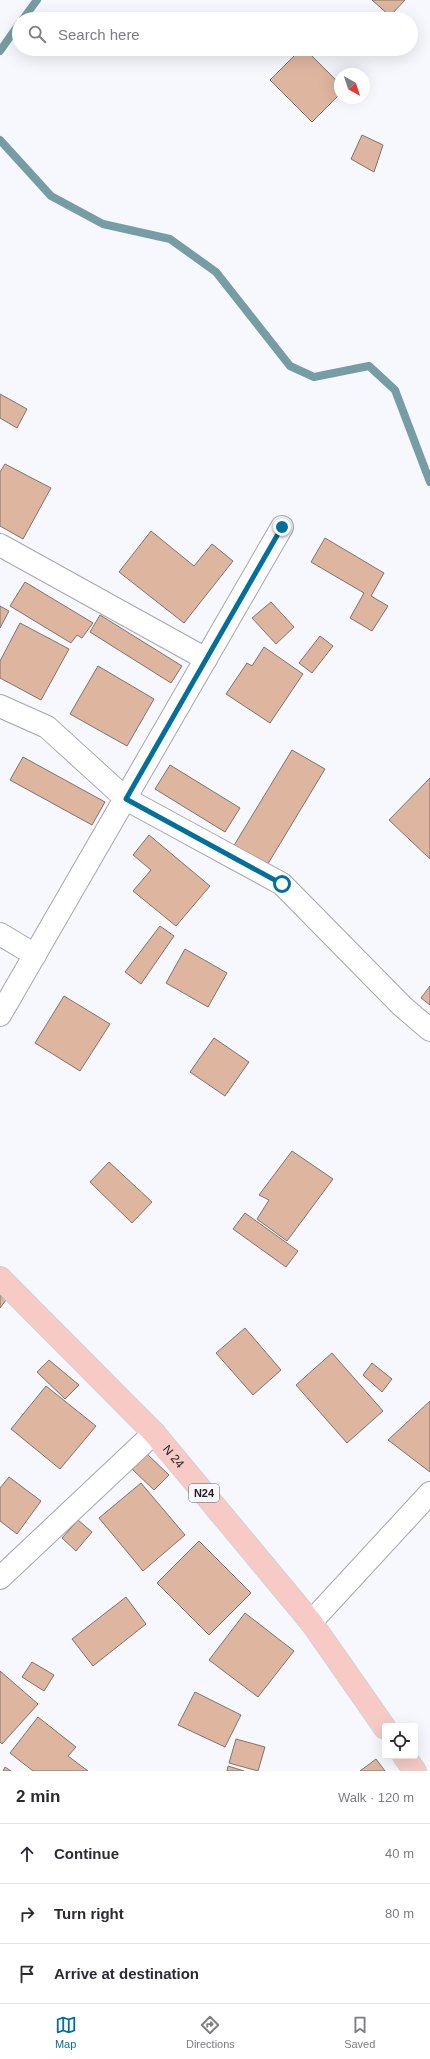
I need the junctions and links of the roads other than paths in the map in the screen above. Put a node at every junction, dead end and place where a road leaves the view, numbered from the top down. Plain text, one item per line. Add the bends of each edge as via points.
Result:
1 (282, 527) dead end
2 (0, 545) edge
3 (206, 659) junction
4 (0, 706) edge
5 (126, 799) junction
6 (0, 934) edge
7 (34, 955) junction
8 (0, 1015) edge
9 (430, 1030) edge
10 (0, 1278) edge
11 (154, 1432) junction
12 (430, 1493) edge
13 (0, 1578) edge
14 (311, 1622) junction
15 (382, 1724) edge
16 (406, 1759) edge
17 (415, 1771) edge

1 - 3 street
2 - 3 street
3 - 5 street
4 - 5 street via 47,727
5 - 7 street
5 - 9 street via 282,884 402,1006
6 - 7 street
7 - 8 street
10 - 11 main road, N 24 / N24
11 - 13 street
11 - 14 main road, N 24 / N24
12 - 14 street
14 - 15 main road, N 24 / N24
16 - 17 main road

